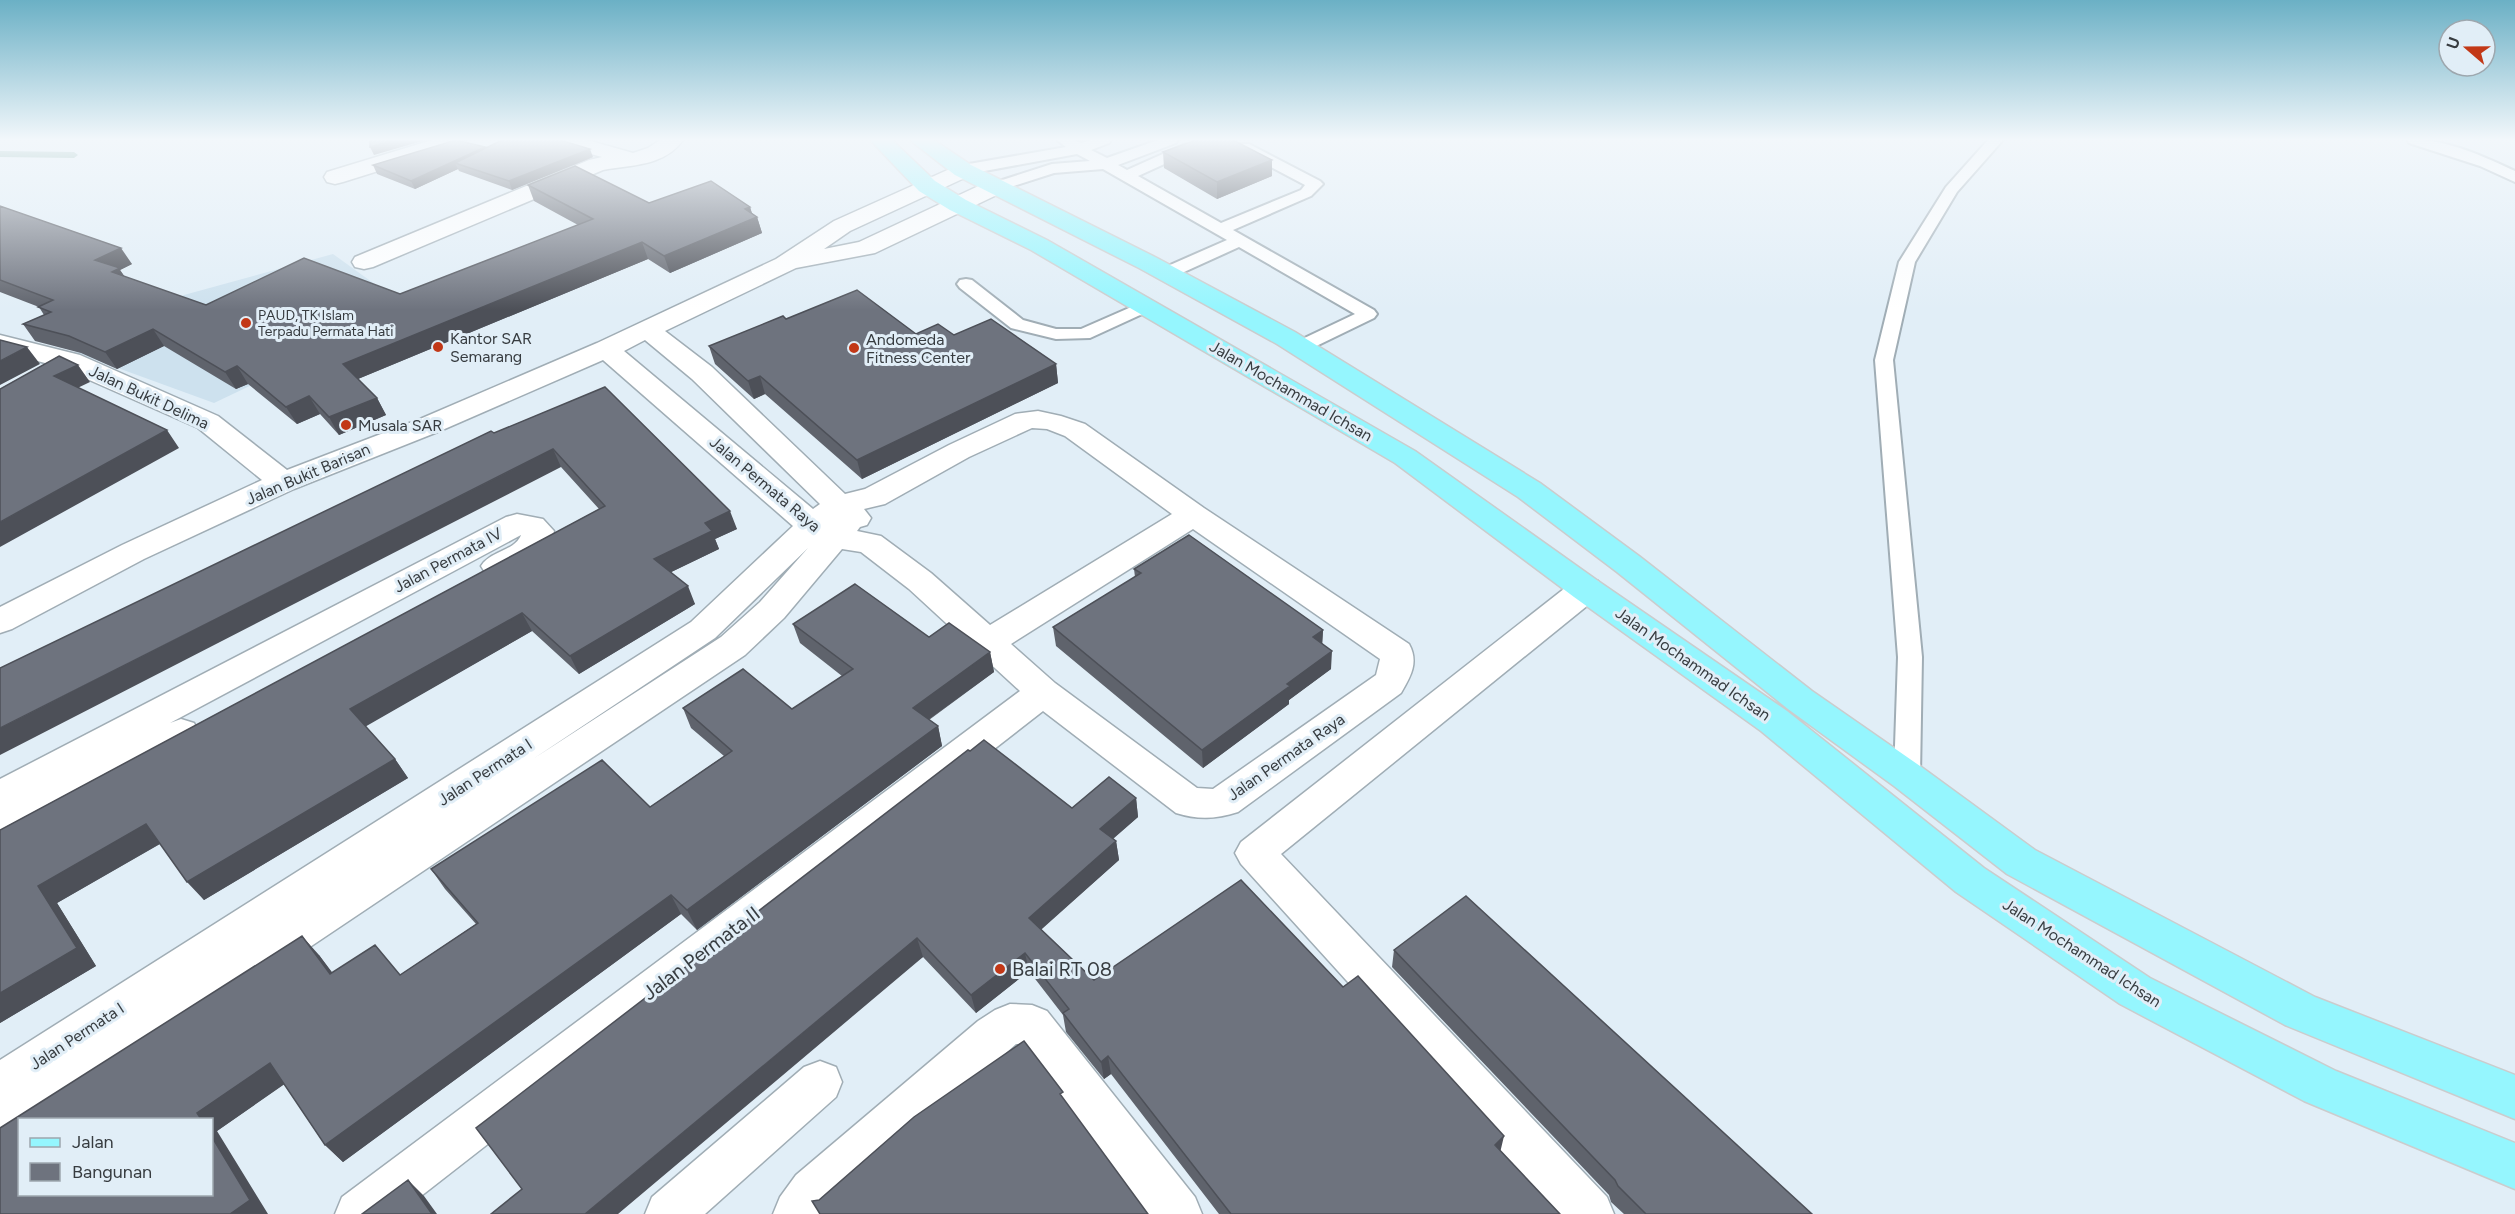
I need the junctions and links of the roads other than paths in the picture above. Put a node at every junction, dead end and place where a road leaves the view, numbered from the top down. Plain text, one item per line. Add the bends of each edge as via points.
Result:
1 (521, 197) edge
2 (904, 197) edge
3 (944, 197) edge
4 (975, 197) edge
5 (1014, 197) edge
6 (1165, 197) edge
7 (1297, 197) edge
8 (1948, 197) edge
9 (958, 205) junction
10 (1222, 229) junction
11 (1240, 240) junction
12 (364, 262) dead end
13 (786, 264) junction
14 (1167, 273) junction
15 (966, 284) dead end
16 (1146, 306) junction
17 (647, 329) junction
18 (0, 343) edge
19 (1300, 347) junction
20 (606, 349) junction
21 (70, 361) junction
22 (40, 377) edge
23 (283, 482) junction
24 (1528, 490) junction
25 (859, 515) junction
26 (1193, 515) junction
27 (1490, 518) junction
28 (822, 532) junction
29 (1586, 589) junction
30 (0, 621) edge
31 (989, 642) junction
32 (1043, 692) junction
33 (226, 693) junction
34 (1907, 776) junction
35 (0, 795) edge
36 (0, 829) edge
37 (348, 880) junction
38 (820, 1082) dead end
39 (0, 1085) edge
40 (2515, 1097) edge
41 (0, 1128) edge
42 (2515, 1166) edge
43 (359, 1214) edge
44 (669, 1214) edge
45 (797, 1214) edge
46 (1178, 1214) edge
47 (1590, 1214) edge

1 - 12 street
2 - 13 street, Jalan Bukit Barisan via 842,226
3 - 9 main road, Jalan Mochammad Ichsan
4 - 9 street, Jalan Bukit Barisan
5 - 14 main road, Jalan Mochammad Ichsan
6 - 10 lane
7 - 10 lane
8 - 34 lane via 1907,262 1884,360 1910,657
9 - 13 street, Jalan Bukit Barisan via 866,248
9 - 16 main road, Jalan Mochammad Ichsan via 1039,245
10 - 11 lane
11 - 14 lane
11 - 19 lane via 1368,314
13 - 17 street, Jalan Bukit Barisan
14 - 19 main road, Jalan Mochammad Ichsan
15 - 16 lane via 1017,324 1056,334 1084,334
16 - 27 main road, Jalan Mochammad Ichsan via 1405,457
17 - 20 street, Jalan Bukit Barisan
17 - 25 street, Jalan Permata Raya
18 - 21 street, Jalan Bukit Delima
19 - 24 main road, Jalan Mochammad Ichsan
20 - 23 street, Jalan Bukit Barisan via 430,425
20 - 28 street, Jalan Permata Raya
21 - 22 street
21 - 23 street, Jalan Bukit Delima via 208,422
23 - 30 street, Jalan Bukit Barisan via 133,552
24 - 27 main road
24 - 34 main road, Jalan Mochammad Ichsan via 1800,700
25 - 26 street, Jalan Permata Raya via 959,451 1025,420 1037,419 1075,430
25 - 28 street, Jalan Permata I
25 - 31 street, Jalan Permata Raya via 920,581
26 - 31 street
26 - 32 street, Jalan Permata Raya via 1397,653 1398,667 1389,684 1225,801 1214,804 1189,802
27 - 29 main road, Jalan Mochammad Ichsan
28 - 37 street, Jalan Permata I via 772,610 718,638
29 - 42 main road, Jalan Mochammad Ichsan via 1774,721 1970,880 2135,991 2320,1086
29 - 47 street via 1254,853
31 - 32 street, Jalan Permata Raya
32 - 43 street, Jalan Permata II
33 - 33 street, Jalan Permata IV via 517,524 538,531 533,547
33 - 35 street, Jalan Permata IV
33 - 36 street, Jalan Permata IV
34 - 40 main road, Jalan Mochammad Ichsan via 2021,862 2300,1011
37 - 39 street, Jalan Permata I
37 - 41 street, Jalan Permata I
38 - 44 street
45 - 46 street via 813,1192 993,1035 1010,1024 1032,1024

